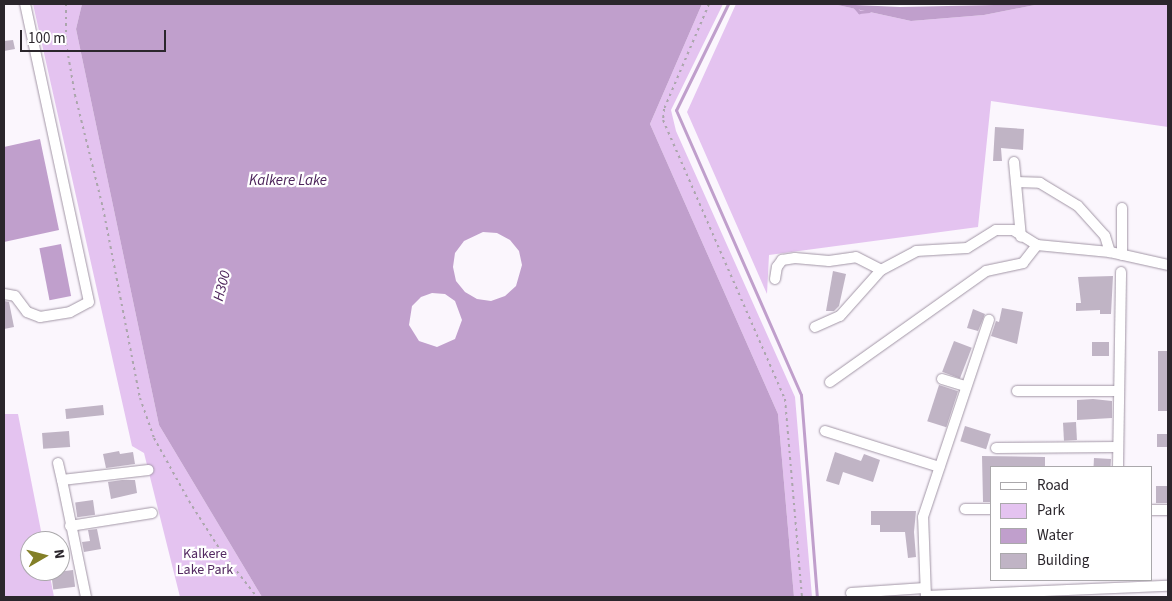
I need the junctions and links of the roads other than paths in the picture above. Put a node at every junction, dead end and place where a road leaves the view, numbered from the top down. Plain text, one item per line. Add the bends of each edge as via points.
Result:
1 (25, 4) edge
2 (1014, 162) dead end
3 (1016, 182) junction
4 (1122, 208) dead end
5 (1021, 237) junction
6 (1037, 245) junction
7 (1110, 252) junction
8 (1122, 255) junction
9 (1168, 265) edge
10 (880, 270) junction
11 (1121, 272) dead end
12 (775, 279) dead end
13 (4, 294) edge
14 (989, 320) dead end
15 (815, 326) dead end
16 (942, 379) dead end
17 (830, 382) dead end
18 (965, 386) junction
19 (1017, 391) dead end
20 (1119, 391) junction
21 (825, 431) dead end
22 (1118, 447) junction
23 (996, 448) dead end
24 (58, 463) dead end
25 (1118, 466) edge
26 (939, 467) junction
27 (148, 470) dead end
28 (62, 480) junction
29 (965, 509) dead end
30 (990, 509) edge
31 (1152, 510) edge
32 (1168, 510) edge
33 (152, 513) dead end
34 (70, 526) junction
35 (1168, 586) edge
36 (851, 593) dead end
37 (926, 594) edge
38 (86, 597) edge

1 - 13 street via 88,302 70,312 40,317 27,312 15,296
2 - 3 street
3 - 5 street
3 - 7 street via 1040,183 1078,206 1105,236
4 - 8 street
5 - 6 street
5 - 10 street via 1012,230 996,230 967,248 916,251
6 - 7 street
6 - 17 street via 1023,264 986,271
7 - 8 street
8 - 9 street
10 - 12 street via 856,257 829,261 795,258 782,260
10 - 15 street via 840,316
11 - 20 street
14 - 18 street
16 - 18 street
18 - 26 street
19 - 20 street
20 - 22 street
21 - 26 street
22 - 23 street
22 - 25 street
24 - 28 street
26 - 37 street via 922,523
27 - 28 street
28 - 34 street
29 - 30 street
31 - 32 street
33 - 34 street
34 - 38 street
35 - 37 street
36 - 37 street

